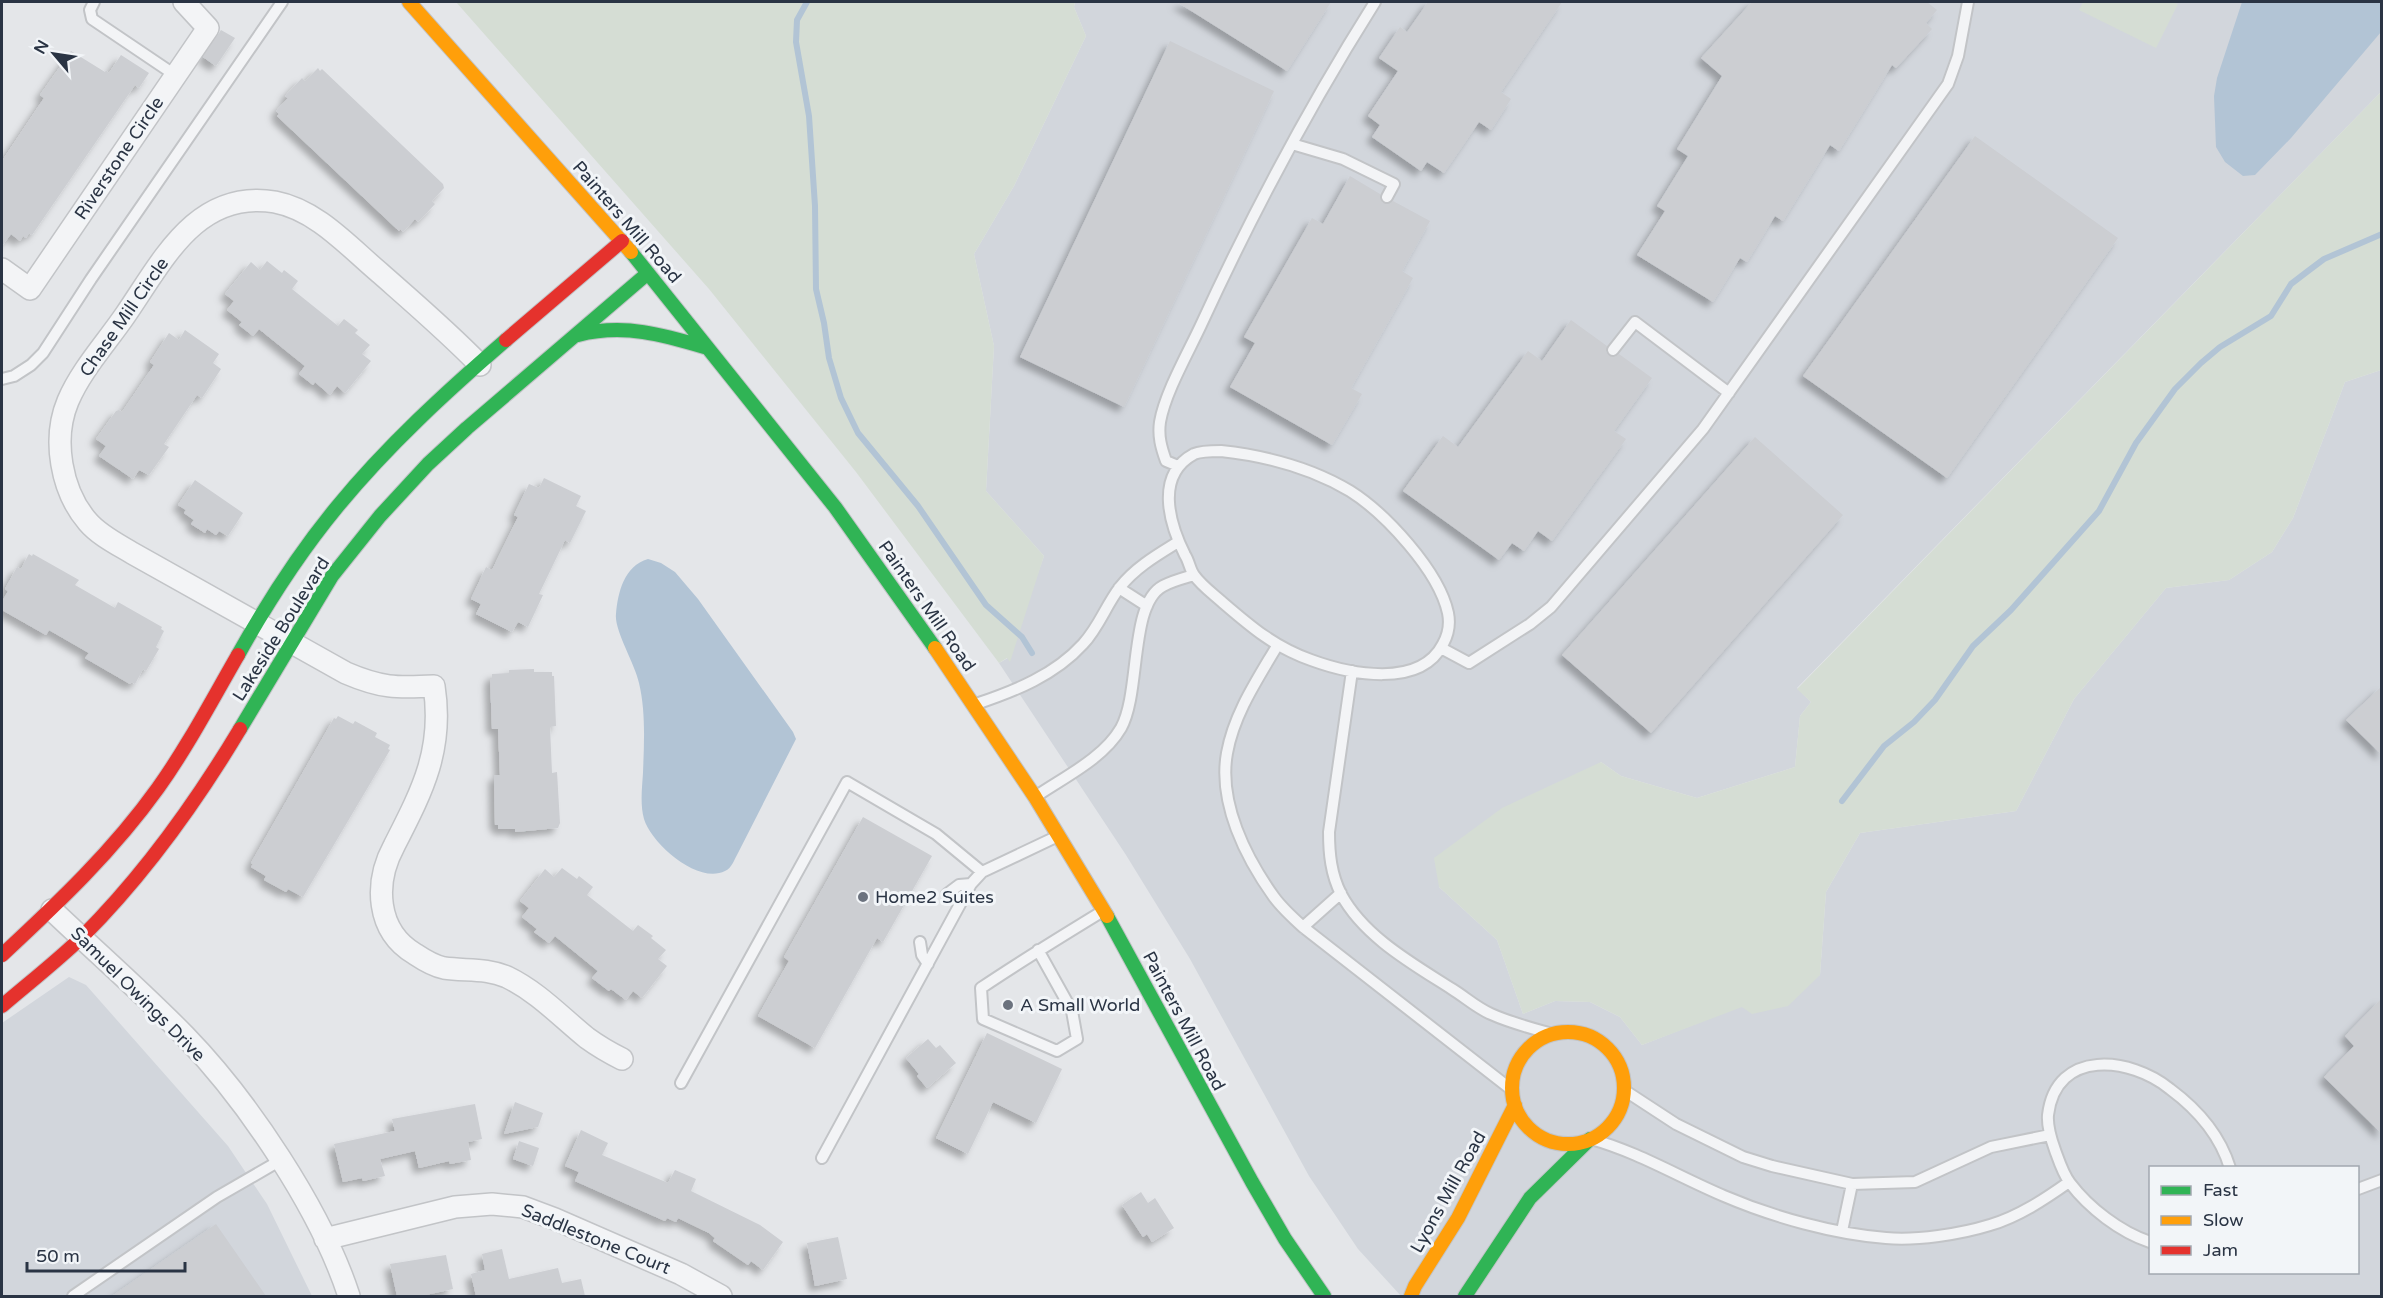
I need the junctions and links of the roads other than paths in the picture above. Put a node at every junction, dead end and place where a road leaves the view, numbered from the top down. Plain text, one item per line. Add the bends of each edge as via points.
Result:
1 (94, 2) edge
2 (184, 2) edge
3 (282, 2) edge
4 (409, 2) edge
5 (1375, 2) edge
6 (1968, 2) edge
7 (175, 75) junction
8 (1292, 144) junction
9 (1386, 197) dead end
10 (622, 242) junction
11 (2, 269) edge
12 (648, 273) junction
13 (574, 337) junction
14 (708, 348) junction
15 (1613, 350) dead end
16 (480, 365) junction
17 (2, 379) edge
18 (1729, 393) junction
19 (1178, 466) junction
20 (1178, 542) junction
21 (1194, 575) junction
22 (1119, 588) junction
23 (1147, 606) junction
24 (256, 623) junction
25 (292, 643) junction
26 (1277, 646) junction
27 (1441, 648) junction
28 (1352, 671) junction
29 (974, 704) junction
30 (1035, 797) junction
31 (1058, 836) junction
32 (982, 872) junction
33 (971, 884) junction
34 (1341, 893) junction
35 (947, 894) dead end
36 (52, 910) junction
37 (1103, 911) junction
38 (1303, 927) junction
39 (81, 938) junction
40 (920, 942) dead end
41 (1038, 950) junction
42 (2, 955) edge
43 (928, 964) junction
44 (2, 1006) edge
45 (1552, 1034) junction
46 (622, 1059) dead end
47 (681, 1083) dead end
48 (1512, 1090) junction
49 (1624, 1090) junction
50 (1515, 1105) junction
51 (2050, 1135) junction
52 (1590, 1139) junction
53 (822, 1158) dead end
54 (281, 1160) junction
55 (2230, 1166) edge
56 (2382, 1180) edge
57 (2069, 1182) junction
58 (1852, 1184) junction
59 (2359, 1189) edge
60 (1842, 1231) junction
61 (325, 1239) junction
62 (2149, 1241) edge
63 (73, 1296) edge
64 (349, 1296) edge
65 (721, 1296) edge
66 (1324, 1296) edge
67 (1411, 1296) edge
68 (1465, 1296) edge

1 - 7 lane via 90,10 92,19
2 - 7 street, Riverstone Circle via 207,28
3 - 17 lane via 43,353 32,365
4 - 10 main road, Painters Mill Road
5 - 8 lane
6 - 18 lane via 1958,56 1948,84
7 - 11 street, Riverstone Circle via 30,289
8 - 9 lane via 1343,159 1394,184
8 - 19 lane via 1223,278 1160,419 1161,448 1166,461
10 - 12 main road, Painters Mill Road
10 - 16 main road, Lakeside Boulevard
12 - 13 main road, Lakeside Boulevard
12 - 14 main road, Painters Mill Road
13 - 14 main road via 598,329 642,330
13 - 25 main road, Lakeside Boulevard via 467,428 380,516 332,576
14 - 29 main road, Painters Mill Road via 835,507
15 - 18 lane via 1635,322
16 - 24 main road, Lakeside Boulevard via 397,440 349,493 303,550
16 - 24 street, Chase Mill Circle via 446,330 326,226 302,212 276,202 248,201 220,208 194,223 175,244 68,401 61,426 63,472 87,522 106,537
18 - 27 lane via 1703,429 1551,607 1469,663
19 - 20 lane via 1169,489 1168,509
19 - 27 lane via 1196,453 1245,453 1307,469 1352,493 1407,543 1434,582 1448,614 1448,634
20 - 21 lane
20 - 22 lane via 1148,560
21 - 23 lane via 1162,586
21 - 26 lane
22 - 23 lane
22 - 29 lane via 1097,628 1063,663 1015,691
23 - 30 lane via 1129,709 1120,728 1104,750
24 - 25 street, Chase Mill Circle
24 - 36 main road, Lakeside Boulevard via 176,761 131,823
25 - 39 main road, Lakeside Boulevard via 210,779 164,845
25 - 46 street, Chase Mill Circle via 372,684 398,688 434,686 438,711 429,771 384,865 384,916 393,934 406,949 443,968 482,970 506,977
26 - 28 lane
26 - 38 lane via 1234,725 1227,754 1226,785 1232,817 1258,873 1276,900
27 - 28 lane via 1414,670 1388,674
28 - 34 lane via 1329,832 1332,872
29 - 30 main road, Painters Mill Road
30 - 31 main road, Painters Mill Road
31 - 32 lane
31 - 37 main road, Painters Mill Road
32 - 33 lane
32 - 47 lane via 936,834 847,782
33 - 35 lane via 958,885
33 - 43 lane
34 - 38 lane
34 - 45 lane via 1385,944 1434,978 1488,1012
36 - 39 street, Samuel Owings Drive
36 - 42 main road, Lakeside Boulevard
37 - 41 lane
37 - 66 main road, Painters Mill Road via 1251,1182
38 - 48 lane
39 - 44 main road, Lakeside Boulevard
39 - 54 street, Samuel Owings Drive via 186,1038 230,1089
40 - 43 lane
41 - 41 lane via 981,988 983,1019 1057,1051 1077,1039 1072,1011
43 - 53 lane
45 - 48 main road via 1530,1046 1522,1056
45 - 49 main road via 1575,1032 1603,1043 1621,1068
48 - 50 main road
49 - 52 main road via 1614,1121
49 - 58 lane via 1676,1124 1743,1157
50 - 52 main road via 1527,1126 1549,1140 1574,1143
50 - 67 main road, Lyons Mill Road via 1458,1218
51 - 55 lane via 2048,1115 2061,1083 2090,1065 2112,1064 2148,1074 2182,1098 2212,1132
51 - 57 lane
51 - 58 lane via 1991,1147 1914,1182
52 - 60 lane via 1618,1147 1772,1214
52 - 68 main road via 1530,1198
54 - 61 street, Samuel Owings Drive
54 - 63 lane via 217,1197
56 - 59 lane
57 - 60 lane via 2025,1210 1990,1225 1936,1236 1888,1239
57 - 62 lane via 2110,1221
58 - 60 lane
61 - 64 street, Samuel Owings Drive
61 - 65 street, Saddlestone Court via 455,1207 523,1207 681,1274

